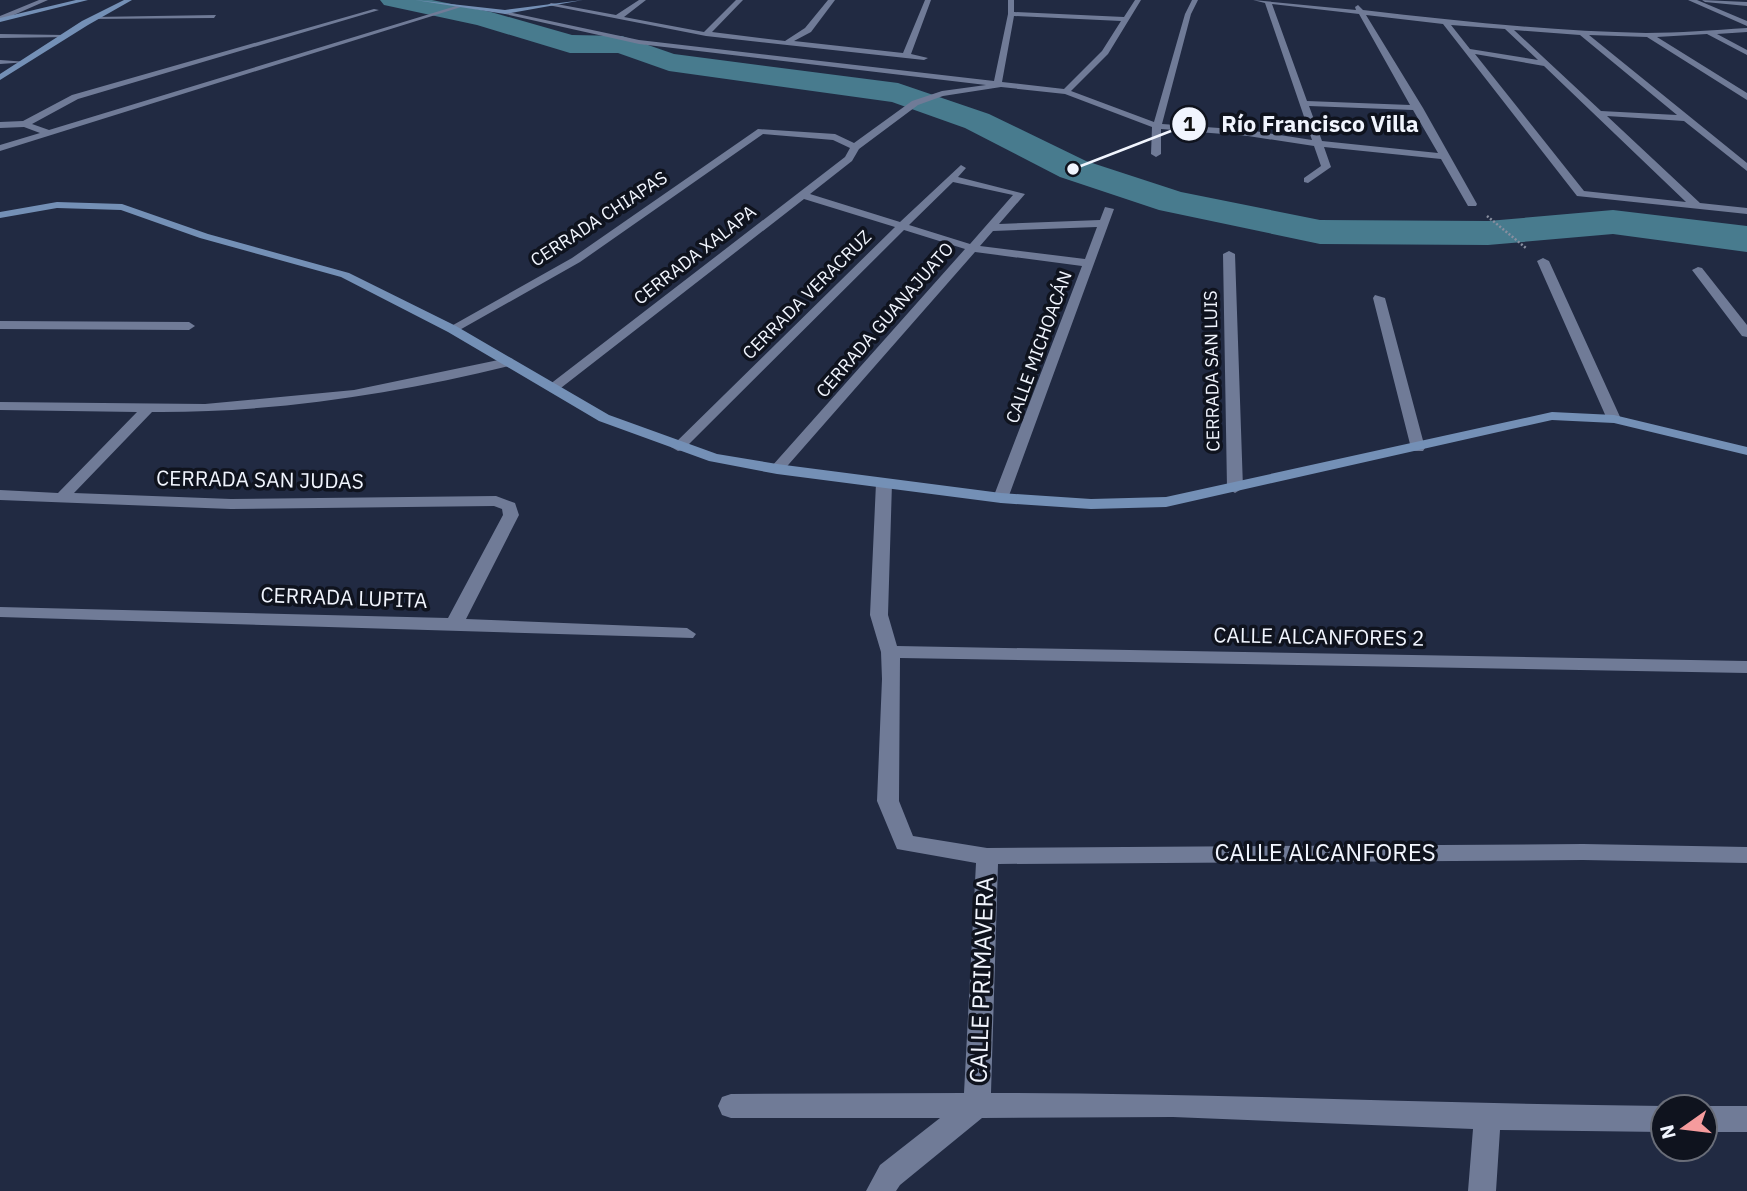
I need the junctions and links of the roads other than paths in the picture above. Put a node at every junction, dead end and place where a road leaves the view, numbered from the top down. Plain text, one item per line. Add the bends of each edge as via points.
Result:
1 (45, 0) edge
2 (85, 0) edge
3 (129, 0) edge
4 (418, 0) edge
5 (446, 0) edge
6 (580, 0) edge
7 (643, 0) edge
8 (740, 0) edge
9 (832, 0) edge
10 (928, 0) edge
11 (1011, 0) edge
12 (1138, 0) edge
13 (1195, 0) edge
14 (1256, 0) edge
15 (1267, 0) edge
16 (1350, 0) edge
17 (1691, 0) edge
18 (1705, 0) edge
19 (1735, 0) edge
20 (367, 2) dead end
21 (430, 2) junction
22 (1746, 4) edge
23 (551, 5) junction
24 (458, 7) junction
25 (505, 12) junction
26 (1364, 12) junction
27 (1011, 14) junction
28 (214, 16) dead end
29 (617, 18) junction
30 (94, 19) junction
31 (1126, 19) junction
32 (0, 20) edge
33 (1445, 22) junction
34 (1747, 24) edge
35 (1508, 28) junction
36 (681, 30) junction
37 (1747, 30) edge
38 (1708, 32) junction
39 (1582, 33) junction
40 (706, 34) junction
41 (1649, 35) junction
42 (0, 36) edge
43 (64, 37) junction
44 (639, 42) junction
45 (785, 43) junction
46 (1468, 51) junction
47 (1747, 53) edge
48 (740, 54) junction
49 (906, 56) junction
50 (924, 58) dead end
51 (0, 62) edge
52 (24, 62) junction
53 (1547, 64) junction
54 (0, 78) edge
55 (997, 86) junction
56 (105, 88) junction
57 (1066, 92) junction
58 (1747, 97) edge
59 (149, 103) junction
60 (1304, 103) junction
61 (1419, 108) junction
62 (1598, 113) junction
63 (1686, 118) junction
64 (25, 124) junction
65 (0, 125) edge
66 (1157, 126) junction
67 (49, 133) junction
68 (1318, 144) junction
69 (855, 147) junction
70 (0, 148) edge
71 (1156, 154) dead end
72 (1445, 157) junction
73 (961, 168) dead end
74 (1747, 168) edge
75 (950, 178) junction
76 (1308, 180) dead end
77 (802, 195) junction
78 (1472, 204) road end
79 (1698, 206) junction
80 (1109, 209) dead end
81 (1747, 211) edge
82 (0, 215) edge
83 (1104, 223) junction
84 (903, 225) junction
85 (990, 228) junction
86 (972, 248) junction
87 (1229, 254) dead end
88 (1544, 261) road end
89 (1088, 263) junction
90 (1698, 270) dead end
91 (1379, 298) dead end
92 (0, 325) edge
93 (189, 327) dead end
94 (452, 329) junction
95 (1747, 333) edge
96 (508, 362) junction
97 (552, 388) junction
98 (0, 406) edge
99 (148, 408) junction
100 (1614, 419) junction
101 (678, 447) junction
102 (1418, 448) junction
103 (1747, 451) edge
104 (777, 469) junction
105 (884, 483) junction
106 (1235, 488) junction
107 (0, 495) edge
108 (63, 496) junction
109 (1001, 498) junction
110 (0, 612) edge
111 (454, 624) junction
112 (687, 634) dead end
113 (890, 652) junction
114 (1747, 667) edge
115 (1747, 855) edge
116 (987, 856) junction
117 (976, 1105) junction
118 (731, 1106) dead end
119 (1487, 1117) junction
120 (1649, 1119) edge
121 (1719, 1119) edge
122 (1747, 1119) edge
123 (880, 1191) edge
124 (1482, 1191) edge

1 - 32 street
2 - 32 main road
3 - 30 main road
4 - 21 main road
5 - 21 street
6 - 23 main road
7 - 29 street
8 - 40 street
9 - 45 street via 808,30
10 - 49 street
11 - 27 street
12 - 31 street
13 - 66 street
14 - 15 street
15 - 26 street
15 - 60 street
16 - 26 street
17 - 34 street
18 - 22 street
19 - 22 street
20 - 56 street via 376,10
21 - 24 main road
23 - 25 main road
23 - 29 street
24 - 25 main road
24 - 59 street
25 - 44 street
26 - 33 street
26 - 61 street
27 - 31 street
27 - 55 street
28 - 30 street
29 - 36 street
30 - 43 main road
31 - 57 street via 1105,52
33 - 35 street
33 - 46 street
35 - 39 street
35 - 53 street
36 - 40 street
36 - 44 street
37 - 38 street
38 - 41 street
38 - 47 street
39 - 41 street
39 - 63 street
40 - 45 street
41 - 58 street
42 - 43 street
43 - 52 main road
44 - 48 street
45 - 48 street
45 - 49 street
46 - 53 street
46 - 79 street via 1581,194
48 - 55 street
49 - 50 street
51 - 52 street
52 - 54 main road
53 - 62 street
55 - 57 street
55 - 69 street, CERRADA XALAPA via 915,103
56 - 59 street
56 - 64 street via 75,97
57 - 66 street
59 - 67 street
60 - 61 street
60 - 68 street
61 - 72 street
62 - 63 street
62 - 79 street
63 - 74 street
64 - 65 street
64 - 67 street
66 - 68 street
66 - 71 street
67 - 70 street
68 - 72 street
68 - 76 street via 1326,167
69 - 77 street, CERRADA XALAPA via 849,159
69 - 94 street, CERRADA CHIAPAS via 835,137 761,131 576,260
72 - 78 street
73 - 75 street, CERRADA VERACRUZ
75 - 84 street, CERRADA VERACRUZ
75 - 85 street, CERRADA GUANAJUATO via 1020,194
77 - 84 street
77 - 97 street, CERRADA XALAPA
79 - 81 street
80 - 83 street, CALLE MICHOACÁN
82 - 94 main road via 57,205 122,207 204,236 345,275
83 - 85 street
83 - 89 street, CALLE MICHOACÁN
84 - 86 street
84 - 101 street, CERRADA VERACRUZ
85 - 86 street, CERRADA GUANAJUATO
86 - 89 street
86 - 104 street, CERRADA GUANAJUATO
87 - 106 street, CERRADA SAN LUIS
88 - 100 street
89 - 109 street, CALLE MICHOACÁN
90 - 95 street
91 - 102 street
92 - 93 street
94 - 96 main road
96 - 97 main road
96 - 99 street via 355,394 205,408
97 - 101 main road via 604,418
98 - 99 street
99 - 108 street
100 - 102 main road via 1552,416
100 - 103 main road
101 - 104 main road
102 - 106 main road
104 - 105 main road
105 - 109 main road
105 - 113 street via 879,615
106 - 109 main road via 1166,502
107 - 108 street, CERRADA SAN JUDAS
108 - 111 street, CERRADA SAN JUDAS via 231,504 496,501 509,506 511,515
110 - 111 street, CERRADA LUPITA
111 - 112 street, CERRADA LUPITA
113 - 114 street, CALLE ALCANFORES 2
113 - 116 street, CALLE ALCANFORES via 888,801 905,842
115 - 116 street, CALLE ALCANFORES
116 - 117 street, CALLE PRIMAVERA
117 - 118 street
117 - 119 street via 1173,1105
117 - 123 street via 890,1175
119 - 120 street
119 - 124 street
121 - 122 street

